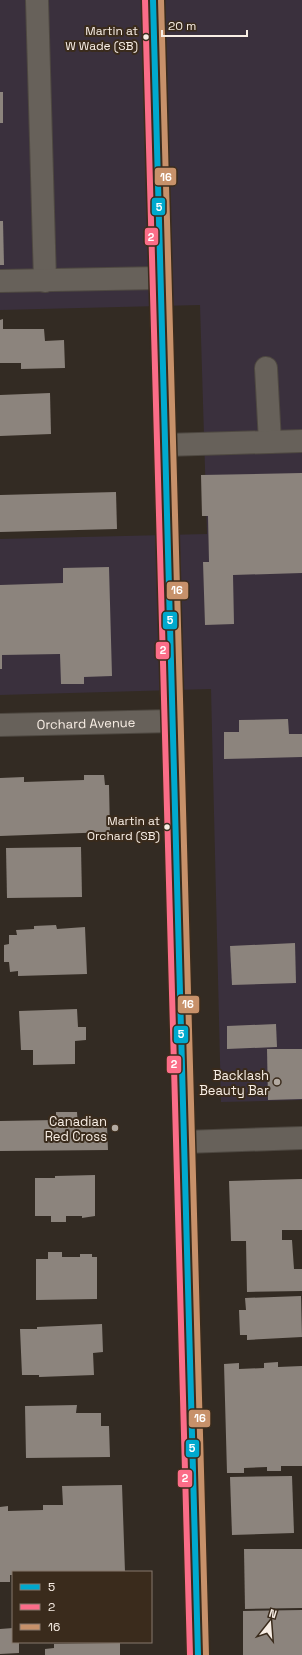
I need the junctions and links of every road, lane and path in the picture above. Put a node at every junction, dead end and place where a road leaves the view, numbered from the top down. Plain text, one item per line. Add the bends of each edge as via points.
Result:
1 (38, 0) edge
2 (153, 0) edge
3 (160, 278) junction
4 (0, 281) edge
5 (45, 281) junction
6 (266, 368) dead end
7 (302, 441) edge
8 (270, 442) junction
9 (164, 445) junction
10 (172, 721) junction
11 (0, 725) edge
12 (302, 1138) edge
13 (184, 1142) junction
14 (198, 1655) edge

1 - 5 street
2 - 3 main road
3 - 5 street
3 - 9 main road
4 - 5 street
6 - 8 street
7 - 8 street
8 - 9 street
9 - 10 main road
10 - 11 street, Orchard Avenue
10 - 13 main road
12 - 13 street
13 - 14 main road

